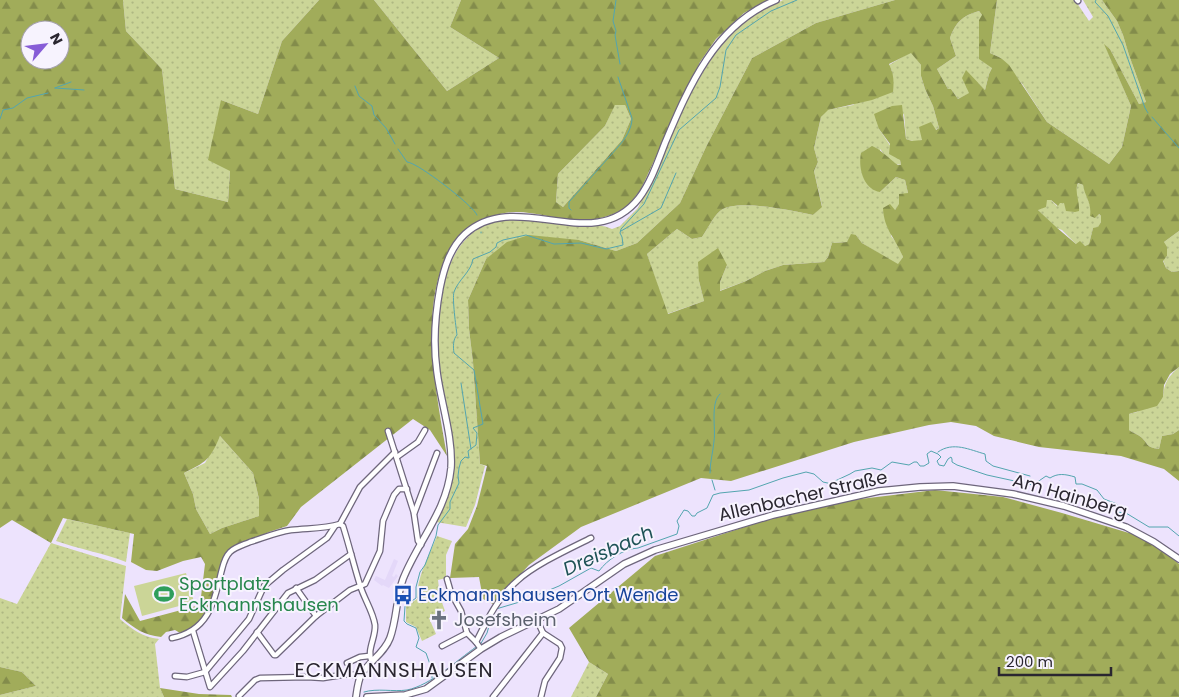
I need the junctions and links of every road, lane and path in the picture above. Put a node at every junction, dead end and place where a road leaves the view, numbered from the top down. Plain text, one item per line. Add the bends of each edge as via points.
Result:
1 (776, 0) edge
2 (425, 430) dead end
3 (388, 431) dead end
4 (437, 453) dead end
5 (396, 454) junction
6 (973, 487) joint
7 (407, 490) junction
8 (414, 514) junction
9 (337, 525) junction
10 (590, 538) dead end
11 (421, 545) junction
12 (351, 554) junction
13 (1179, 559) edge
14 (447, 580) dead end
15 (360, 587) junction
16 (296, 588) junction
17 (316, 616) junction
18 (537, 620) junction
19 (193, 631) junction
20 (257, 632) junction
21 (467, 633) junction
22 (543, 633) junction
23 (172, 638) dead end
24 (442, 646) dead end
25 (478, 646) junction
26 (370, 659) junction
27 (347, 663) dead end
28 (205, 672) junction
29 (175, 676) dead end
30 (360, 676) junction
31 (239, 696) edge
32 (356, 697) edge
33 (367, 697) edge
34 (372, 697) edge
35 (493, 697) edge
36 (541, 697) edge

1 - 11 main road via 740,21 714,47 678,112 646,187 630,208 613,218 592,224 520,216 498,218 471,230 454,248 443,274 435,324 436,370 451,466 445,499
2 - 5 street via 418,442
3 - 5 street
4 - 8 street
5 - 7 street
5 - 9 street via 360,487
6 - 13 main road, Am Hainberg via 1038,499 1097,516 1154,542
6 - 18 main road, Allenbacher Straße via 920,487 851,497 729,527 624,564 565,606
7 - 8 street
7 - 15 street via 399,489 394,494 381,528 380,551 365,584
8 - 11 street
9 - 12 street via 343,526
9 - 19 street via 260,538 232,551 224,563 210,610
9 - 28 street via 327,538 264,586 249,619
10 - 25 street via 517,580 498,603
11 - 26 main road via 402,581 390,638 381,653
12 - 15 street
12 - 16 street via 315,580
14 - 21 street
15 - 17 street via 350,590
15 - 26 street via 375,628
16 - 17 street
16 - 20 street via 288,593
17 - 20 street via 276,655
18 - 22 street
18 - 25 main road, Allenbacher Straße
19 - 23 street
19 - 28 street
20 - 28 street via 210,687
21 - 24 street
21 - 25 street
22 - 35 street
22 - 36 street via 562,648 560,658 545,681
25 - 34 main road, Allenbacher Straße via 432,686 420,692
26 - 27 street via 360,657
26 - 30 main road
28 - 29 street via 187,677
30 - 31 street via 260,678
30 - 32 main road
33 - 34 main road, Allenbacher Straße

